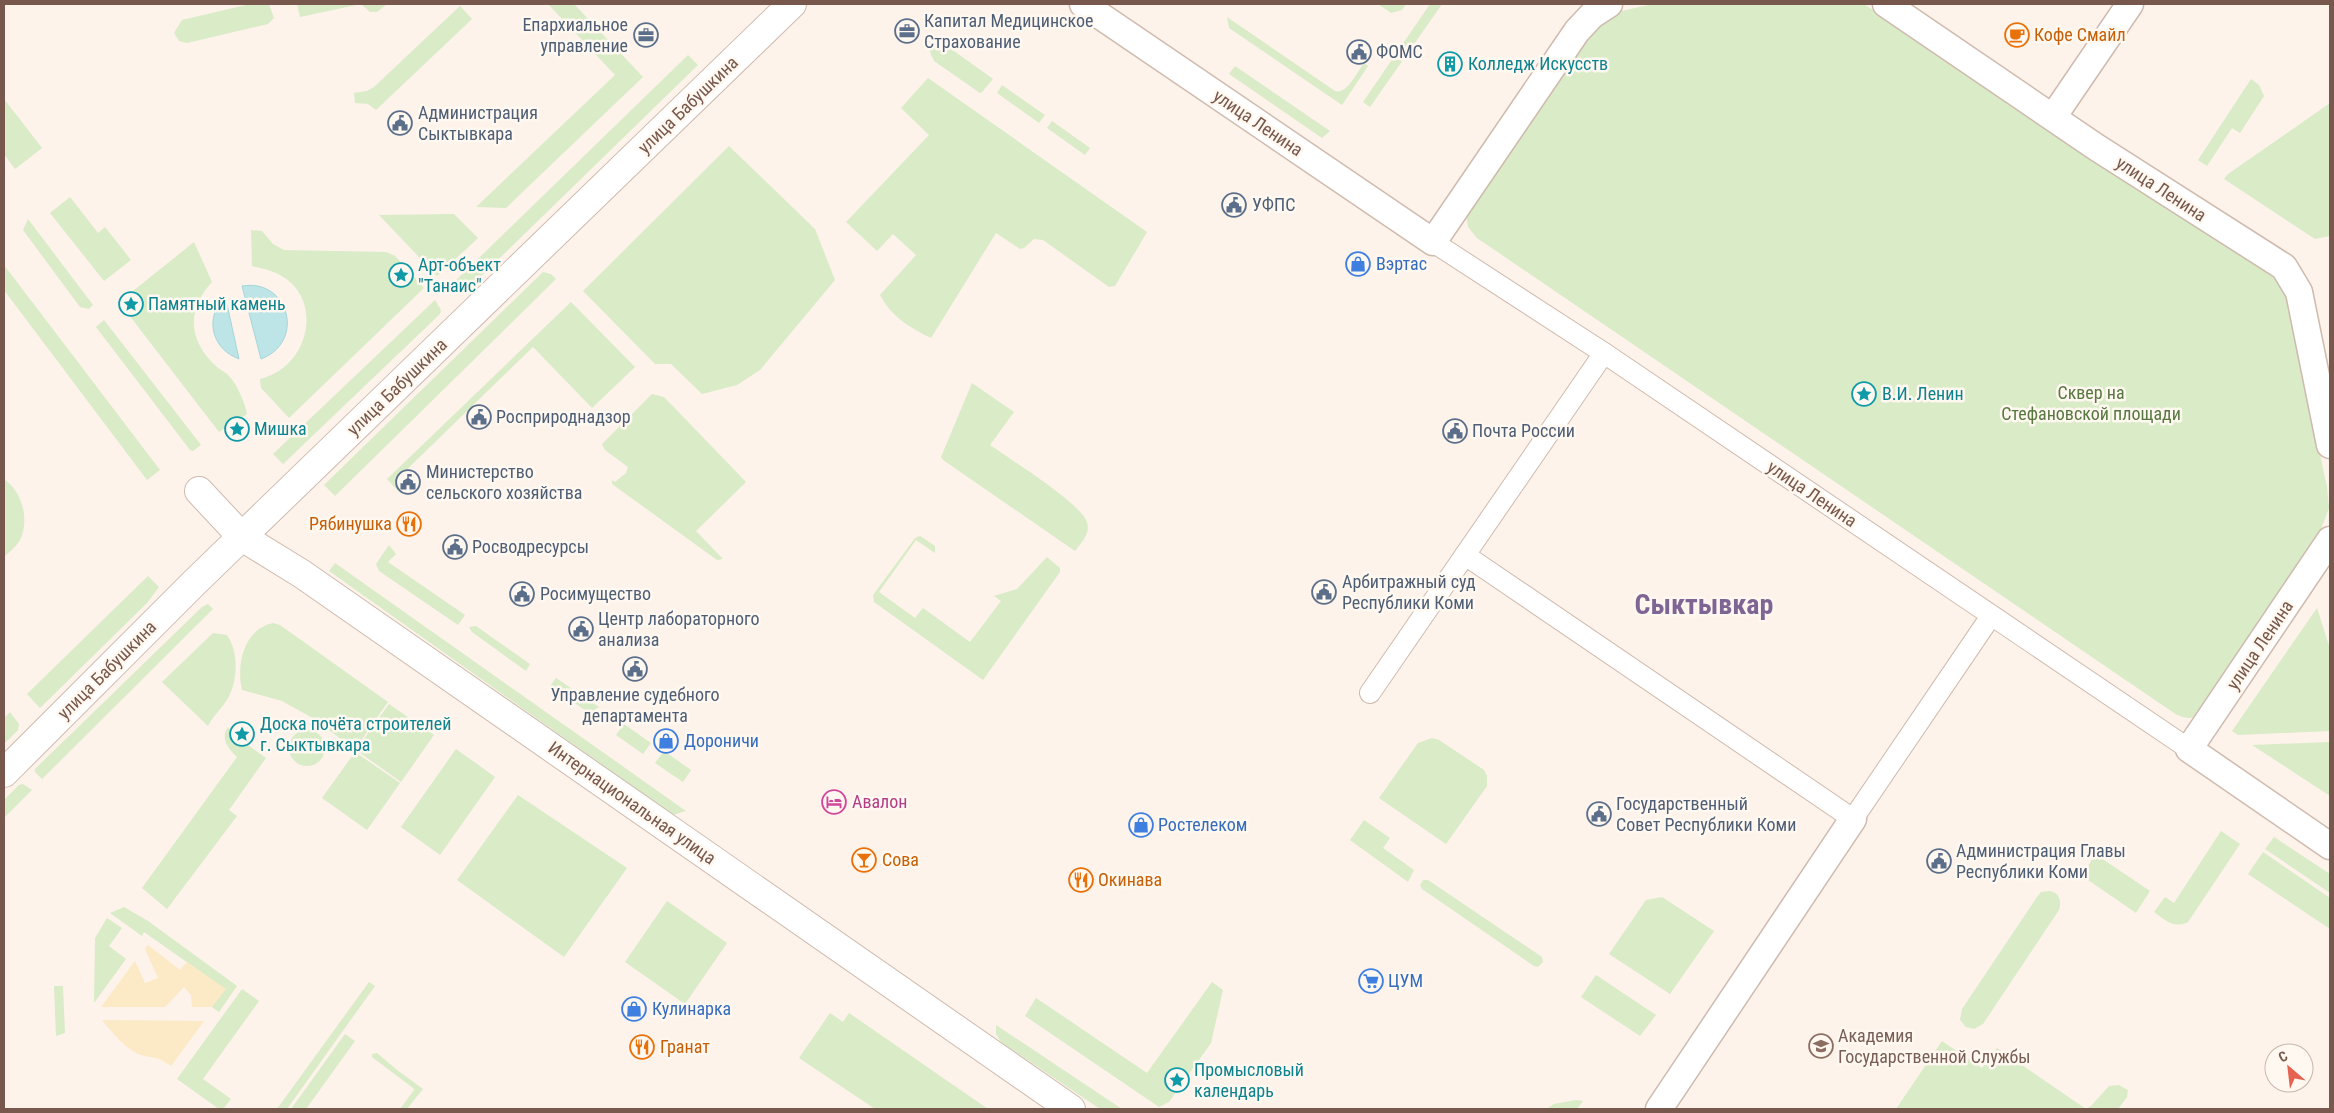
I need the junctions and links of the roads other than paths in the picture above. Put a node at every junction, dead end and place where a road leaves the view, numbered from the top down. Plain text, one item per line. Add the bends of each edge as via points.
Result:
1 (792, 4) edge
2 (1083, 4) edge
3 (1610, 4) edge
4 (1886, 4) edge
5 (2130, 4) edge
6 (2053, 117) junction
7 (1433, 242) junction
8 (1604, 352) junction
9 (2330, 445) edge
10 (199, 491) dead end
11 (242, 538) junction
12 (2330, 540) edge
13 (1465, 556) junction
14 (1991, 616) junction
15 (1370, 693) dead end
16 (2189, 749) junction
17 (4, 773) edge
18 (1853, 819) junction
19 (2330, 846) edge
20 (1071, 1109) edge
21 (1659, 1109) edge

1 - 11 street, улица Бабушкина
2 - 7 street, улица Ленина
3 - 7 street via 1592,14 1577,31
4 - 6 street, улица Ленина
5 - 6 street
6 - 9 street, улица Ленина via 2284,267 2299,292
7 - 8 street, улица Ленина
8 - 13 street
8 - 14 street, улица Ленина
10 - 11 street, Интернациональная улица
11 - 17 street, улица Бабушкина
11 - 20 street, Интернациональная улица via 318,585
12 - 16 street, улица Ленина
13 - 15 street
13 - 18 street
14 - 16 street, улица Ленина
14 - 18 street
16 - 19 street, улица Ленина
18 - 21 street

